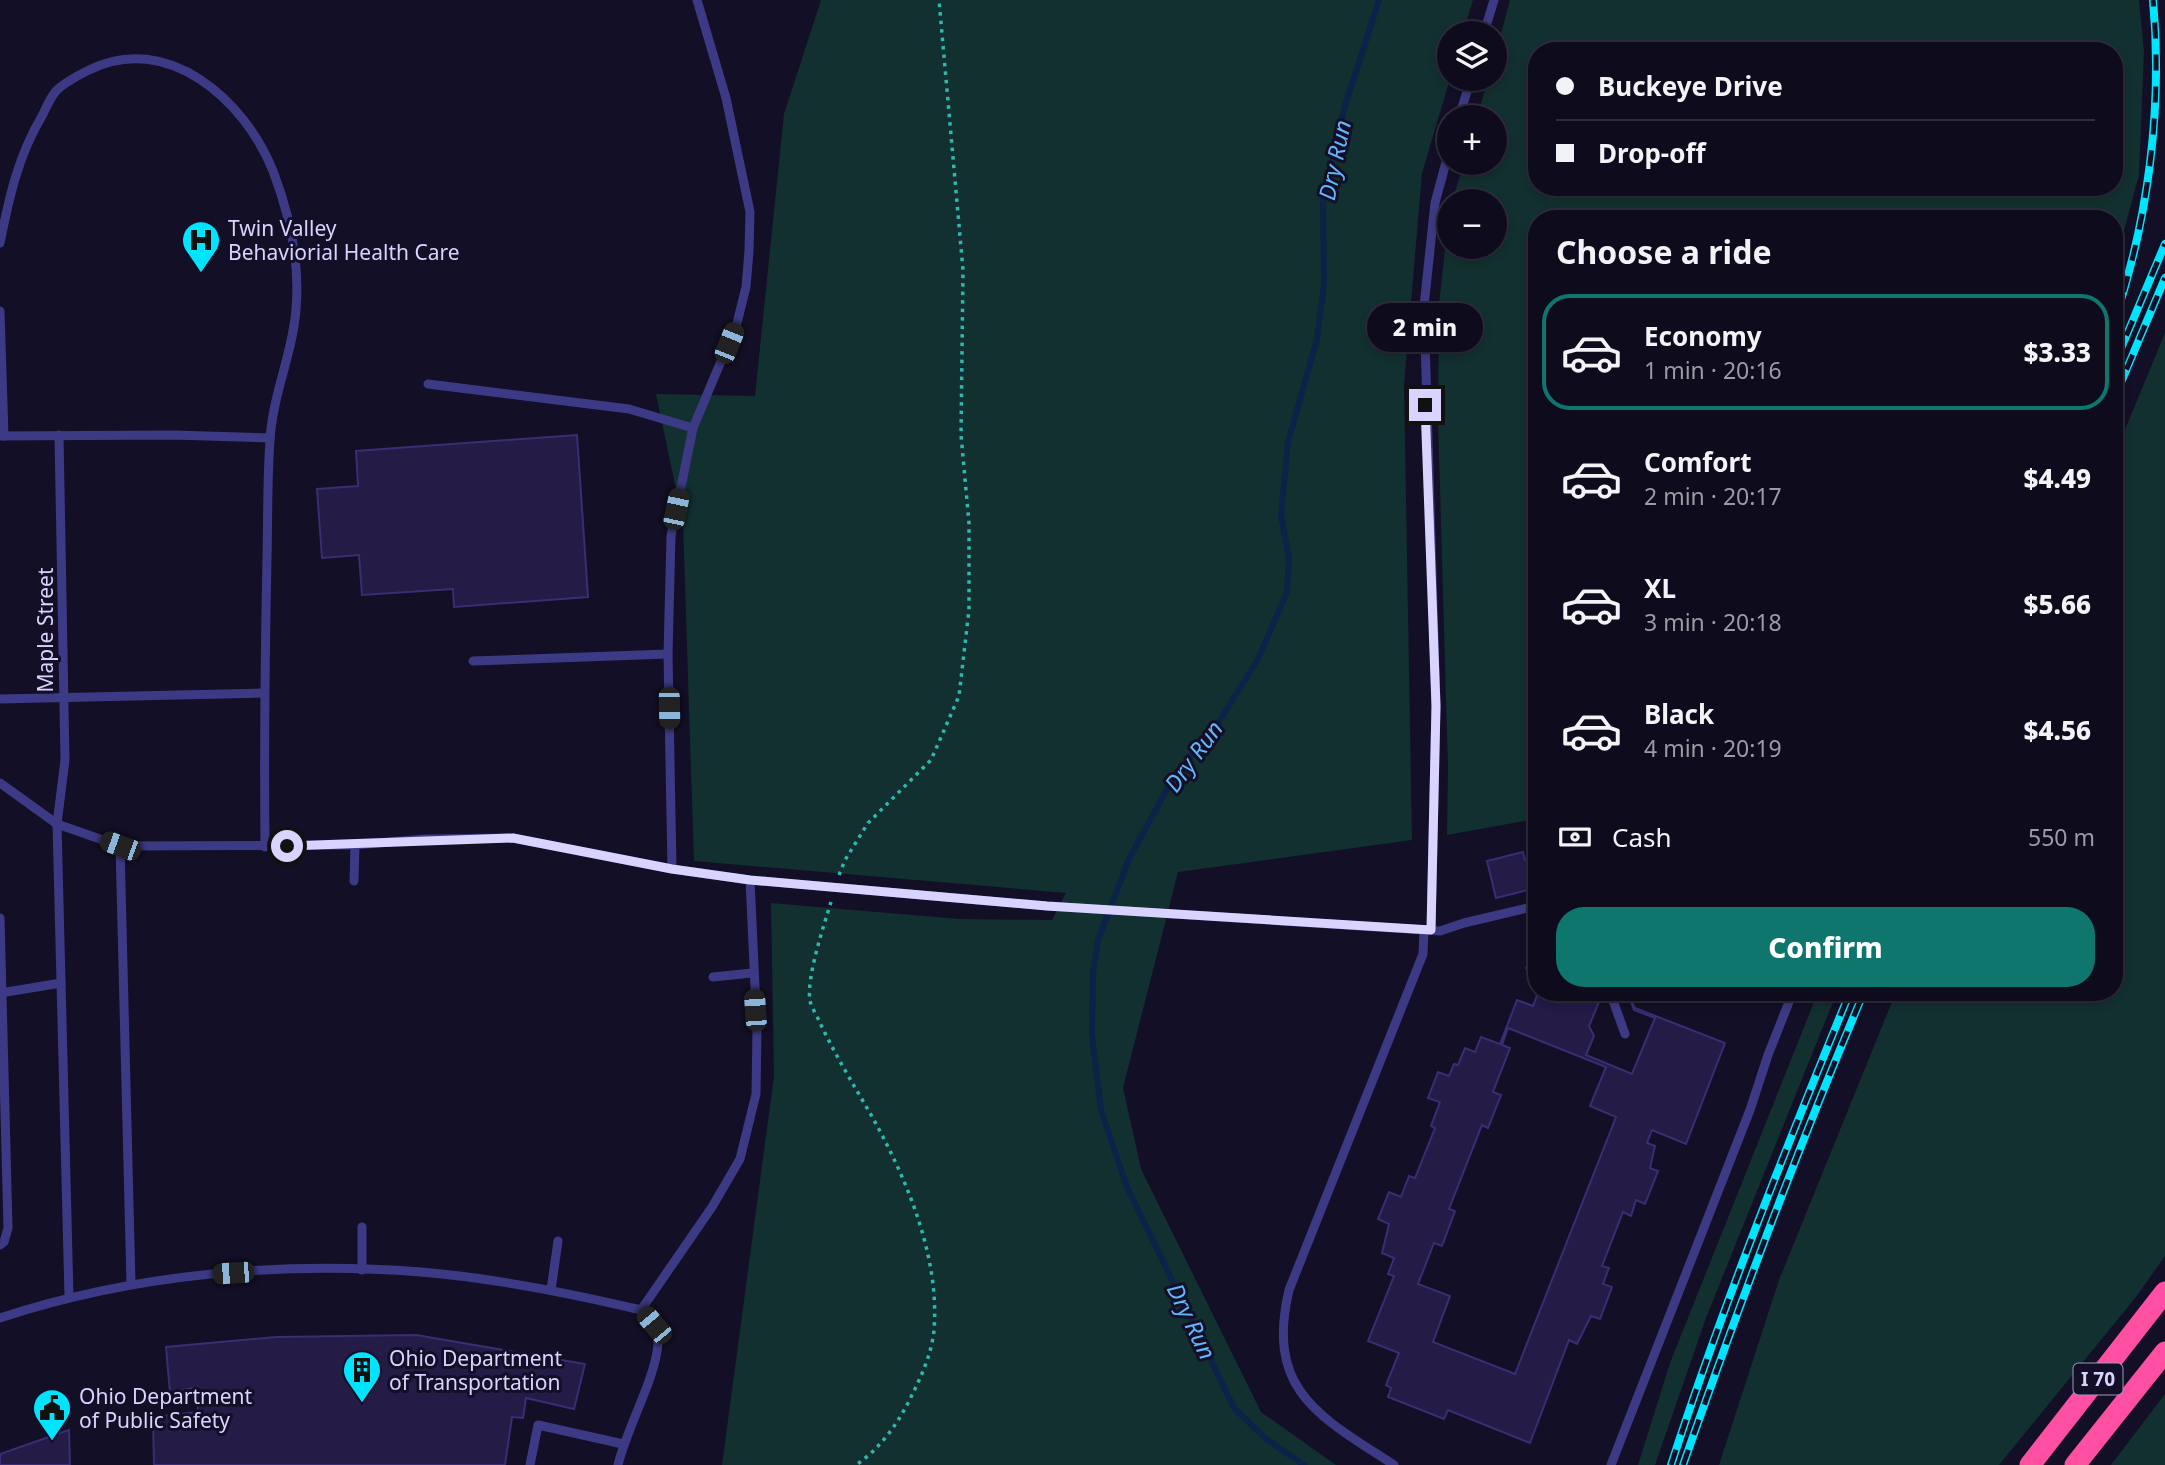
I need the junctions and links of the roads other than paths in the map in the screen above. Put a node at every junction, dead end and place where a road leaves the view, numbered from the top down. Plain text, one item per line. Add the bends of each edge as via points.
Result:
1 (698, 0) edge
2 (1494, 0) edge
3 (1488, 21) edge
4 (1443, 175) edge
5 (0, 243) edge
6 (0, 311) edge
7 (428, 384) dead end
8 (693, 428) junction
9 (59, 435) junction
10 (2, 436) edge
11 (270, 438) junction
12 (668, 654) junction
13 (473, 661) dead end
14 (264, 693) junction
15 (63, 697) junction
16 (0, 699) edge
17 (0, 783) edge
18 (57, 824) junction
19 (355, 845) junction
20 (120, 846) junction
21 (265, 847) junction
22 (672, 869) junction
23 (750, 880) junction
24 (354, 881) dead end
25 (1528, 908) edge
26 (0, 918) edge
27 (1432, 930) junction
28 (752, 973) junction
29 (713, 977) dead end
30 (61, 983) junction
31 (1, 993) edge
32 (1613, 1001) edge
33 (1789, 1001) edge
34 (1625, 1034) dead end
35 (362, 1227) dead end
36 (558, 1241) dead end
37 (0, 1245) edge
38 (362, 1270) junction
39 (131, 1284) junction
40 (551, 1290) junction
41 (2165, 1292) edge
42 (69, 1297) junction
43 (641, 1310) junction
44 (0, 1318) edge
45 (2165, 1352) edge
46 (623, 1444) junction
47 (530, 1465) edge
48 (618, 1465) edge
49 (1394, 1465) edge
50 (1611, 1465) edge
51 (2029, 1465) edge
52 (2075, 1465) edge

1 - 8 lane via 726,98 750,212 746,287 737,323
2 - 3 lane
4 - 27 lane via 1435,203 1424,306 1436,706
5 - 11 lane via 26,143 57,91 96,66 137,57 164,61 203,81 224,97 258,140 273,171 293,242 296,309
6 - 10 lane
7 - 8 lane via 629,409
8 - 12 lane via 671,536
9 - 10 lane
9 - 11 lane
9 - 15 lane, Maple Street
11 - 14 lane
12 - 13 lane
12 - 22 lane
14 - 15 lane
14 - 21 lane
15 - 16 lane
15 - 18 lane, Maple Street via 65,760
17 - 18 lane
18 - 20 lane
18 - 30 lane, Maple Street
19 - 21 lane
19 - 22 lane via 513,838
19 - 24 lane
20 - 21 lane
20 - 39 lane
22 - 23 lane
23 - 27 lane via 1047,906
23 - 28 lane
25 - 27 lane
26 - 31 lane
27 - 49 lane via 1289,1290 1282,1321 1283,1346 1304,1398 1323,1418
28 - 29 lane
28 - 43 lane via 756,1094 740,1159
30 - 31 lane
30 - 42 lane, Maple Street
31 - 37 lane via 8,1228
32 - 34 lane
33 - 50 lane
35 - 38 lane
36 - 40 lane
38 - 39 lane via 253,1272
38 - 40 lane via 421,1272
39 - 42 lane
40 - 43 lane
41 - 51 highway, I 70
42 - 44 lane
43 - 46 lane via 654,1325 658,1342
45 - 52 highway, I 70
46 - 47 lane via 538,1424
46 - 48 lane

